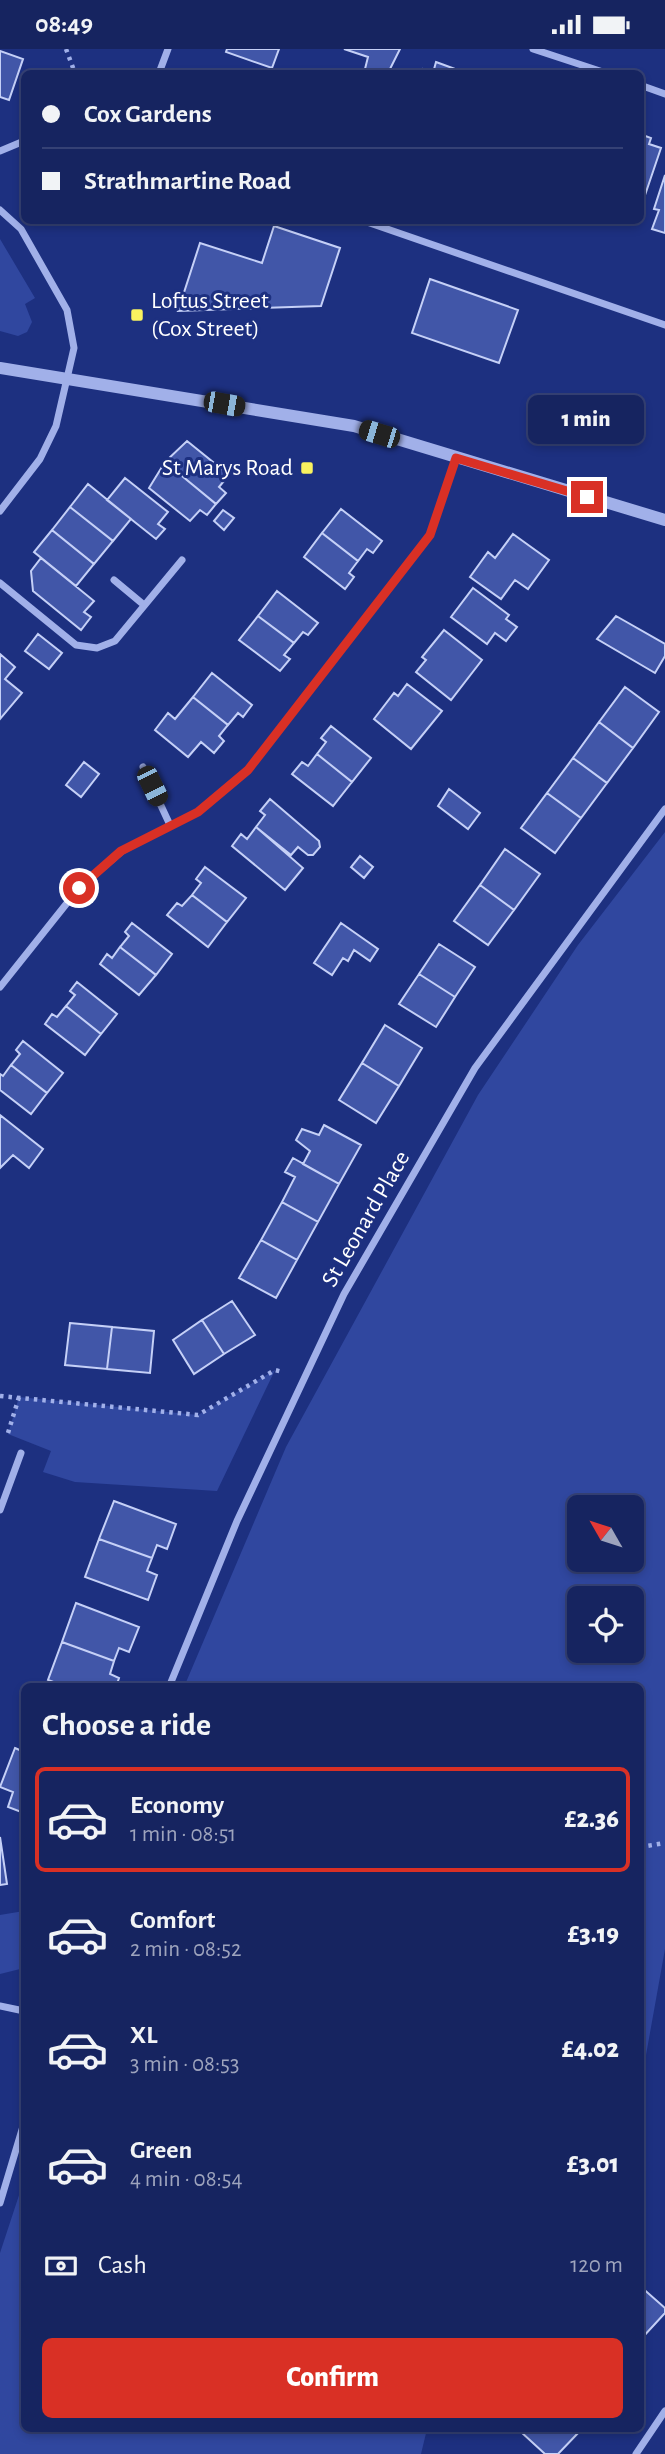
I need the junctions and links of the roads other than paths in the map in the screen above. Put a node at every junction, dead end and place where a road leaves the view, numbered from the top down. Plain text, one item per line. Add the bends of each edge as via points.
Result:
1 (168, 49) edge
2 (533, 49) edge
3 (160, 70) edge
4 (597, 70) edge
5 (644, 86) edge
6 (665, 93) edge
7 (21, 142) edge
8 (0, 151) edge
9 (0, 210) edge
10 (373, 224) edge
11 (665, 325) edge
12 (0, 368) edge
13 (69, 379) junction
14 (456, 458) junction
15 (0, 511) edge
16 (665, 520) edge
17 (181, 560) dead end
18 (114, 580) dead end
19 (0, 583) edge
20 (144, 605) junction
21 (143, 767) dead end
22 (665, 809) edge
23 (170, 825) junction
24 (0, 987) edge
25 (21, 1453) road end
26 (0, 1510) edge
27 (171, 1683) edge
28 (0, 2006) edge
29 (21, 2010) edge
30 (21, 2133) edge
31 (0, 2203) edge
32 (665, 2411) edge
33 (636, 2454) edge

1 - 3 street
2 - 4 street
5 - 6 street
7 - 8 street
9 - 13 street via 21,229 67,310 74,348
10 - 11 street
12 - 13 street
13 - 14 street via 354,426
13 - 15 street via 56,426 40,459
14 - 16 street
14 - 23 street via 430,535 256,760 224,793
17 - 20 street
18 - 20 street
19 - 20 street via 76,645 97,648 115,641
21 - 23 street
22 - 27 street, St Leonard Place via 475,1068 344,1294 237,1521
23 - 24 street via 121,851 79,888
25 - 26 street
28 - 29 street
30 - 31 street
32 - 33 street

